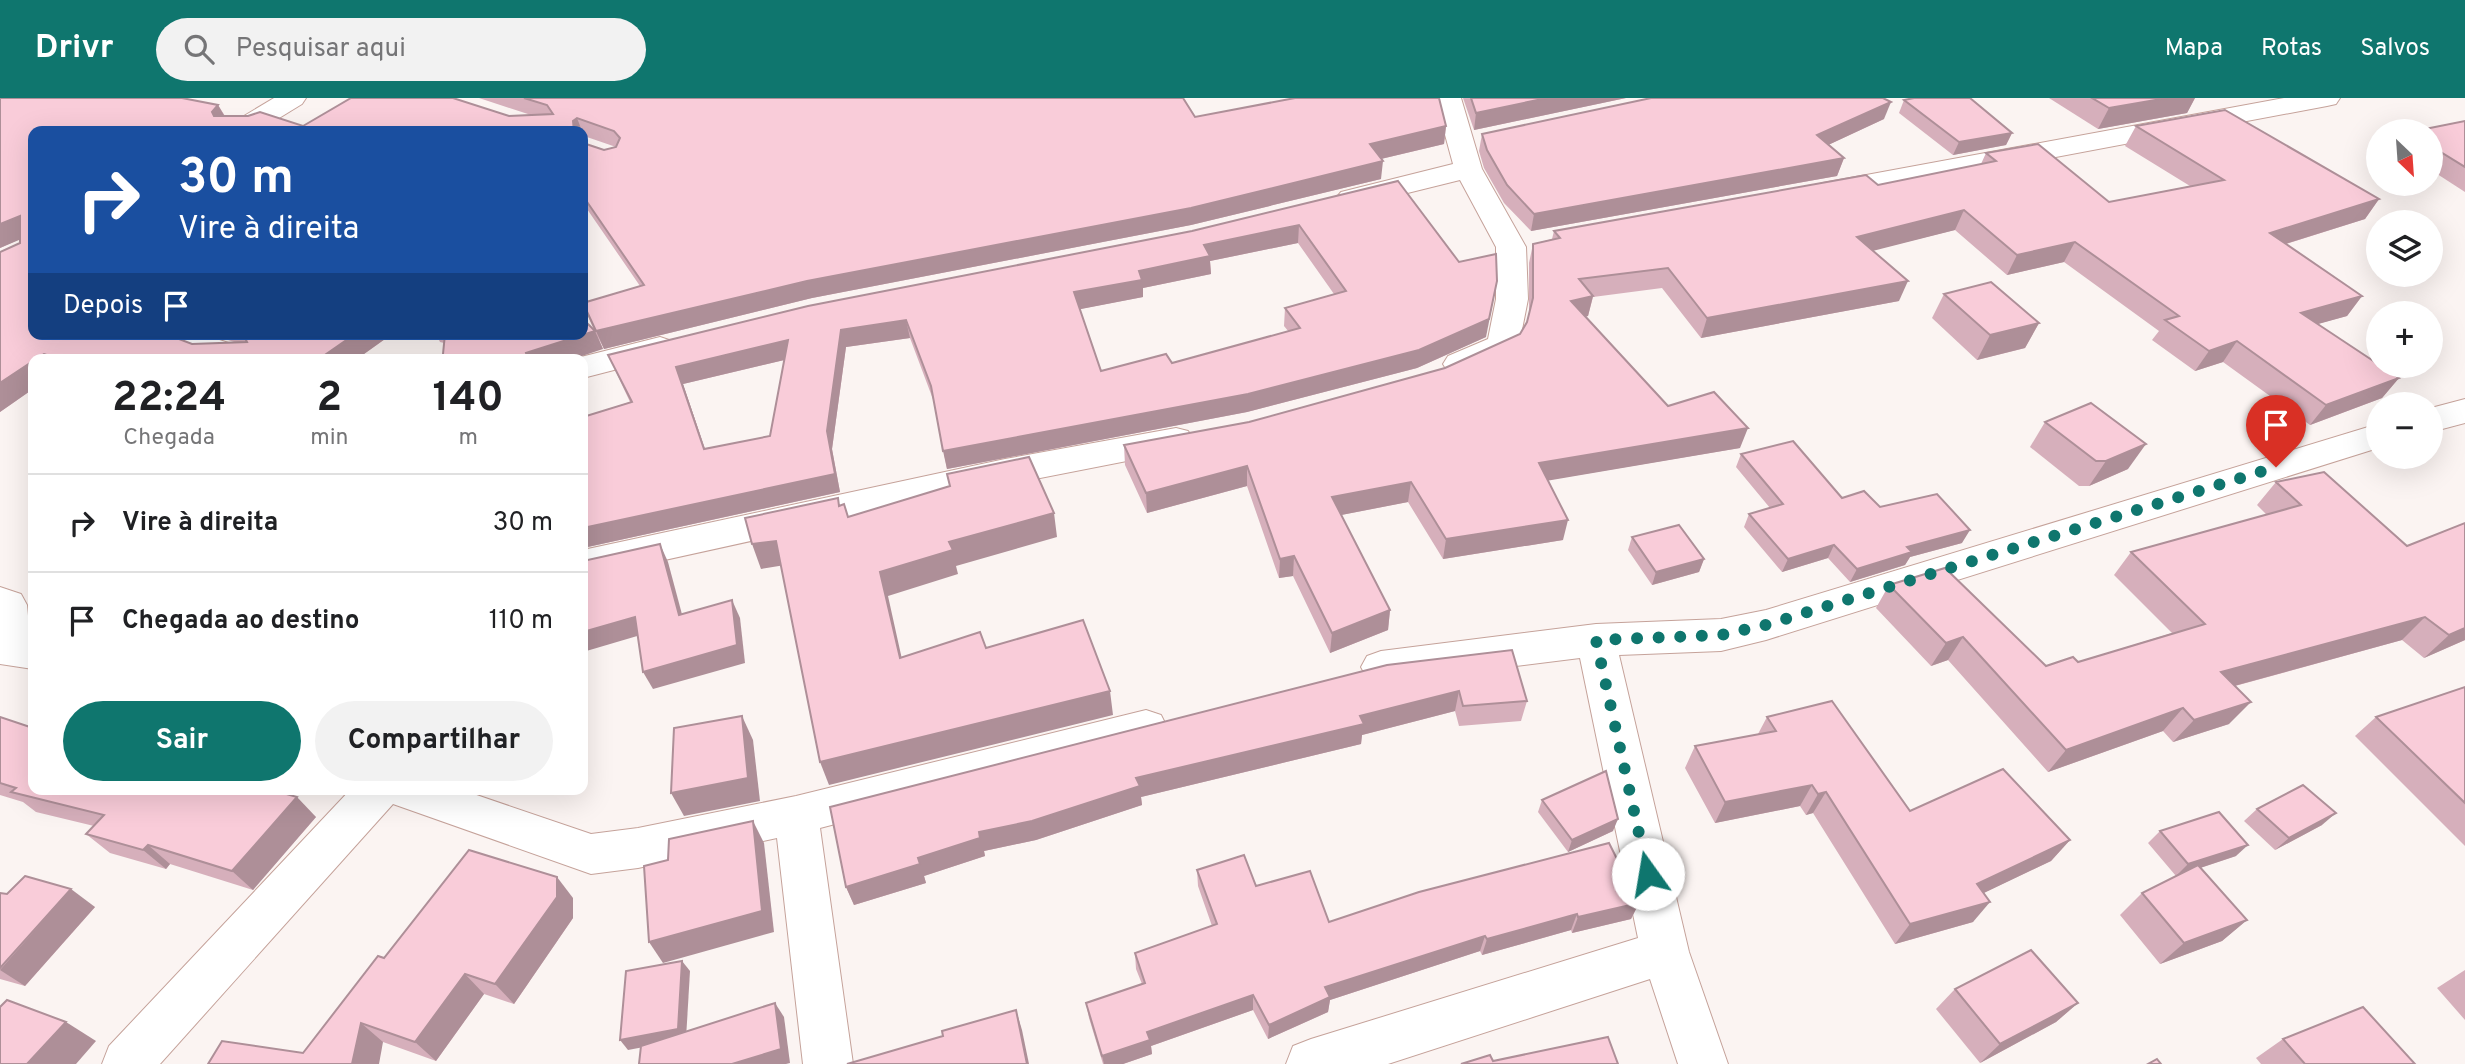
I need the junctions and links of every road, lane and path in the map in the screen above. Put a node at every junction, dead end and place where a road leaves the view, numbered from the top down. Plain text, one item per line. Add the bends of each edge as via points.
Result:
1 (293, 98) edge
2 (1448, 98) edge
3 (2327, 98) edge
4 (247, 126) edge
5 (1472, 150) junction
6 (1798, 196) edge
7 (1323, 205) edge
8 (185, 340) edge
9 (691, 341) edge
10 (226, 354) edge
11 (588, 366) edge
12 (1429, 378) edge
13 (2465, 411) edge
14 (2443, 417) edge
15 (1208, 435) edge
16 (2366, 440) edge
17 (588, 563) edge
18 (13, 599) edge
19 (1596, 640) junction
20 (28, 653) edge
21 (1344, 677) edge
22 (1183, 717) edge
23 (374, 795) edge
24 (421, 795) edge
25 (796, 815) junction
26 (1665, 952) junction
27 (127, 1064) edge
28 (828, 1064) edge
29 (1311, 1064) edge
30 (1703, 1064) edge

1 - 4 street
2 - 5 street
3 - 6 street
5 - 7 street
5 - 12 street via 1524,245 1503,345
8 - 10 street
9 - 11 street
13 - 14 street
15 - 17 street via 1005,472
16 - 19 street via 1766,625 1721,635
18 - 20 street via 12,652
19 - 21 street via 1410,663
19 - 26 street
22 - 25 street
23 - 27 street
24 - 25 street via 591,854
25 - 28 street
26 - 29 street
26 - 30 street

